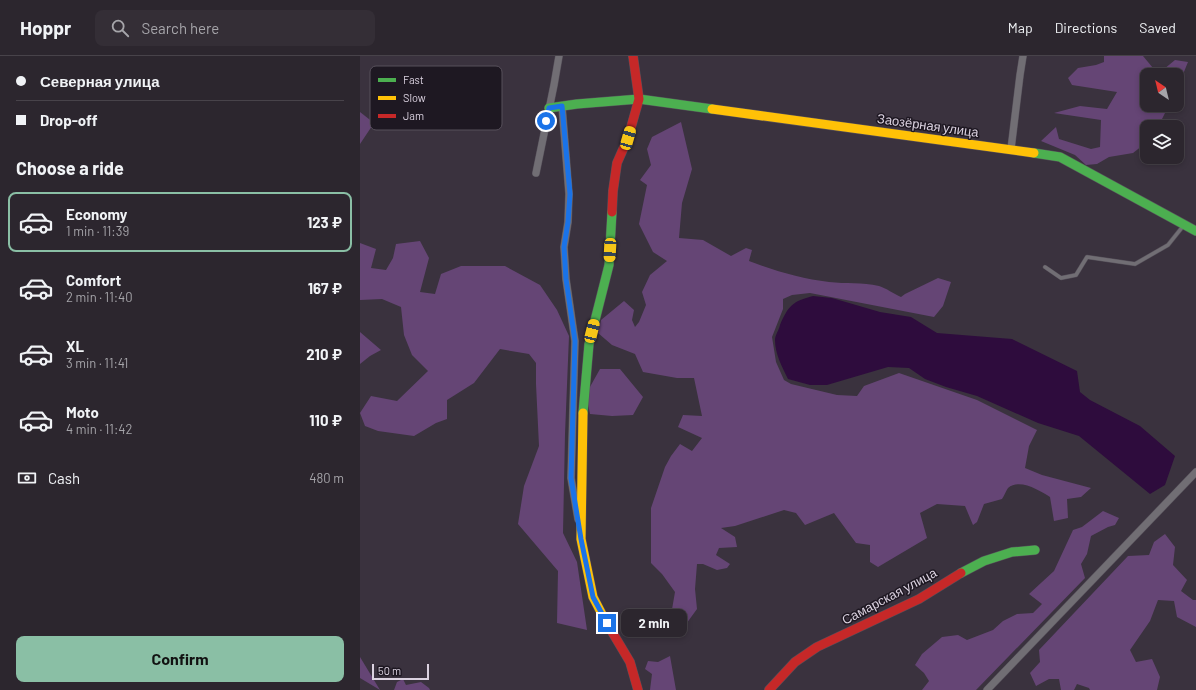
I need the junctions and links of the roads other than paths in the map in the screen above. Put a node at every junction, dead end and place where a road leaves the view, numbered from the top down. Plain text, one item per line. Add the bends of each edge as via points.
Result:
1 (559, 56) edge
2 (633, 56) edge
3 (1023, 56) edge
4 (639, 99) junction
5 (562, 106) junction
6 (549, 108) junction
7 (1011, 149) junction
8 (536, 173) dead end
9 (1185, 224) junction
10 (1196, 230) edge
11 (1045, 267) dead end
12 (1196, 472) edge
13 (581, 539) junction
14 (1034, 550) dead end
15 (638, 690) edge
16 (769, 690) edge
17 (987, 690) edge

1 - 6 street
2 - 4 street
3 - 7 street
4 - 5 street, Заозёрная улица
4 - 7 street, Заозёрная улица
4 - 13 street via 628,138 617,163 609,265 589,344 583,406
5 - 6 street, Заозёрная улица
5 - 13 street via 570,194 564,254 575,341 571,478
6 - 8 street
7 - 9 street, Заозёрная улица via 1060,157
9 - 10 street, Заозёрная улица
9 - 11 lane via 1168,245 1135,264 1087,257 1076,274 1061,278
12 - 17 street
13 - 15 street via 593,597 630,662
14 - 16 street, Самарская улица via 1012,552 984,561 893,612 817,647 795,662

